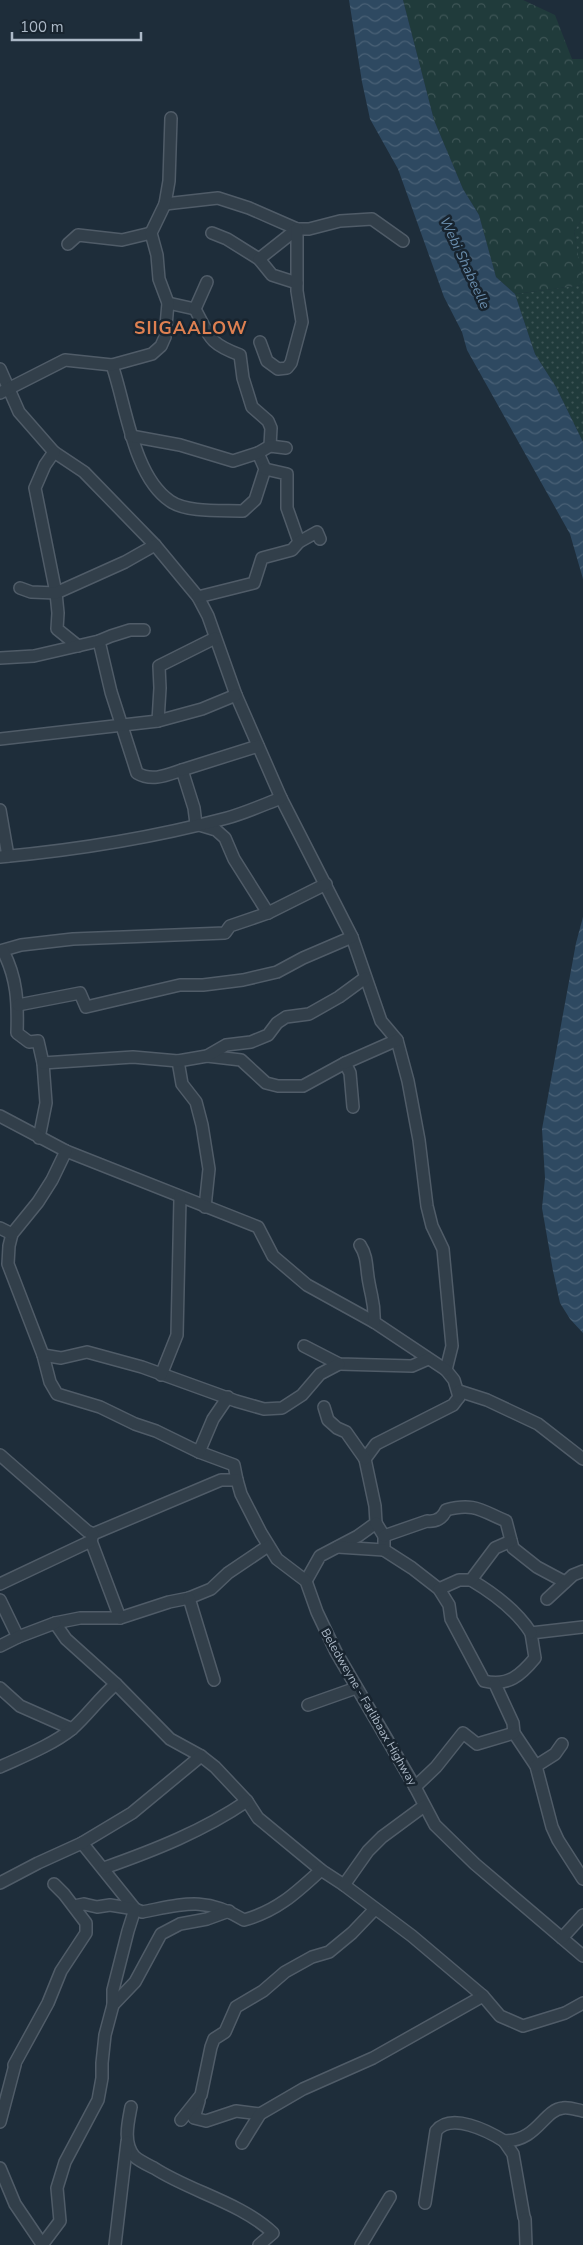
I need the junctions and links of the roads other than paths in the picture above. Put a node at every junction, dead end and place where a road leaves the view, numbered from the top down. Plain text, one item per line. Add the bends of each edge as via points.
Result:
1 (171, 118) dead end
2 (165, 204) junction
3 (297, 229) junction
4 (151, 233) junction
5 (212, 233) dead end
6 (403, 241) dead end
7 (68, 244) dead end
8 (259, 259) junction
9 (207, 282) dead end
10 (297, 284) junction
11 (168, 303) junction
12 (195, 308) junction
13 (260, 342) dead end
14 (112, 365) junction
15 (0, 369) edge
16 (4, 391) edge
17 (131, 436) junction
18 (270, 446) junction
19 (286, 448) dead end
20 (54, 452) junction
21 (258, 453) junction
22 (265, 469) junction
23 (320, 539) dead end
24 (299, 542) junction
25 (155, 545) junction
26 (20, 588) dead end
27 (56, 593) junction
28 (198, 598) junction
29 (144, 630) dead end
30 (215, 638) junction
31 (99, 641) junction
32 (78, 646) junction
33 (0, 658) edge
34 (236, 695) junction
35 (158, 721) junction
36 (121, 725) junction
37 (0, 739) edge
38 (258, 746) junction
39 (182, 770) junction
40 (281, 798) junction
41 (0, 810) edge
42 (196, 824) junction
43 (4, 856) edge
44 (326, 884) junction
45 (268, 913) junction
46 (352, 937) junction
47 (1, 951) edge
48 (365, 978) junction
49 (18, 1005) junction
50 (397, 1040) junction
51 (207, 1056) junction
52 (178, 1061) junction
53 (43, 1063) junction
54 (345, 1063) junction
55 (353, 1107) dead end
56 (0, 1116) edge
57 (39, 1138) junction
58 (66, 1151) junction
59 (180, 1198) junction
60 (205, 1207) junction
61 (0, 1228) edge
62 (12, 1234) junction
63 (360, 1245) dead end
64 (374, 1322) junction
65 (304, 1346) dead end
66 (43, 1355) junction
67 (428, 1359) junction
68 (339, 1364) junction
69 (446, 1370) junction
70 (161, 1375) junction
71 (228, 1397) junction
72 (459, 1397) junction
73 (324, 1407) dead end
74 (199, 1452) junction
75 (0, 1455) edge
76 (583, 1457) edge
77 (365, 1459) junction
78 (236, 1480) junction
79 (376, 1523) junction
80 (384, 1536) junction
81 (92, 1537) junction
82 (511, 1540) junction
83 (268, 1546) junction
84 (336, 1547) junction
85 (384, 1550) junction
86 (583, 1571) edge
87 (471, 1580) junction
88 (306, 1581) junction
89 (565, 1582) junction
90 (0, 1584) edge
91 (439, 1589) junction
92 (189, 1598) junction
93 (547, 1599) dead end
94 (0, 1600) edge
95 (120, 1618) junction
96 (55, 1623) junction
97 (583, 1627) edge
98 (531, 1633) junction
99 (18, 1637) junction
100 (0, 1646) edge
101 (214, 1680) dead end
102 (116, 1684) junction
103 (495, 1684) junction
104 (0, 1688) edge
105 (356, 1688) junction
106 (308, 1705) dead end
107 (72, 1729) junction
108 (514, 1733) junction
109 (562, 1744) dead end
110 (201, 1756) junction
111 (536, 1766) junction
112 (0, 1767) edge
113 (415, 1787) junction
114 (247, 1801) junction
115 (424, 1806) junction
116 (82, 1843) junction
117 (104, 1868) junction
118 (321, 1870) junction
119 (583, 1879) edge
120 (0, 1884) edge
121 (54, 1884) dead end
122 (344, 1885) junction
123 (74, 1906) junction
124 (136, 1909) junction
125 (375, 1909) junction
126 (229, 1911) junction
127 (583, 1916) edge
128 (562, 1938) junction
129 (583, 1956) edge
130 (483, 1996) junction
131 (583, 2003) edge
132 (113, 2005) junction
133 (201, 2095) junction
134 (131, 2107) dead end
135 (583, 2111) edge
136 (260, 2114) junction
137 (181, 2120) dead end
138 (0, 2122) edge
139 (128, 2141) junction
140 (504, 2141) junction
141 (242, 2143) dead end
142 (0, 2168) edge
143 (390, 2197) dead end
144 (425, 2203) dead end
145 (42, 2244) edge
146 (115, 2245) edge
147 (259, 2245) edge
148 (361, 2245) edge
149 (526, 2245) edge

1 - 2 street
2 - 3 street via 218,198
2 - 4 street
3 - 6 street via 372,219
3 - 8 street
3 - 10 street
4 - 7 street via 122,240 78,235
4 - 11 street via 159,279
5 - 8 street
8 - 10 street via 272,275
9 - 12 street
10 - 13 street via 302,322 287,368 278,369 267,361
11 - 12 street
11 - 14 street via 166,337 161,346 152,354
12 - 18 street via 209,338 240,355 252,407 268,420 271,428
14 - 16 street via 65,360
14 - 17 street
15 - 16 street
16 - 20 street
17 - 21 street via 180,445 232,461
17 - 22 street via 150,481 171,502 187,507 243,511 255,500
18 - 19 street
18 - 21 street
20 - 25 street via 84,472
20 - 27 street via 42,469 35,488
21 - 22 street
22 - 24 street via 287,474 287,508
23 - 24 street via 317,532
24 - 28 street via 292,550 262,558 254,583
25 - 27 street
25 - 28 street
26 - 27 street
27 - 32 street via 57,629
28 - 30 street
29 - 31 street via 130,630
30 - 34 street
30 - 35 street via 159,666
31 - 32 street
31 - 36 street
32 - 33 street via 34,656
34 - 35 street via 202,709
34 - 38 street
35 - 36 street
36 - 37 street
36 - 39 street via 138,773 157,777
38 - 39 street
38 - 40 street
39 - 42 street
40 - 42 street via 227,818
40 - 44 street
41 - 43 street
42 - 43 street via 76,849
42 - 45 street via 216,830 225,838 234,859
44 - 45 street
44 - 46 street
45 - 47 street via 230,926 225,933 73,939 20,945
46 - 48 street
46 - 49 street via 277,972 243,980 180,985 86,1007 80,993
47 - 49 street via 12,970
48 - 50 street via 381,1021
48 - 51 street via 309,1014 286,1017 268,1035 251,1042 226,1045
49 - 53 street via 17,1032 29,1042 38,1041
50 - 54 street
50 - 69 street via 419,1140 427,1206 442,1248 452,1346
51 - 52 street
51 - 54 street via 241,1060 266,1083 278,1086 304,1086
52 - 53 street via 123,1058
52 - 60 street via 182,1084 196,1102 205,1142 209,1169
53 - 57 street via 46,1103
54 - 55 street via 350,1073
56 - 57 street
57 - 58 street
58 - 59 street
58 - 62 street via 38,1202
59 - 60 street
59 - 70 street via 177,1336
60 - 64 street via 258,1228 273,1256 293,1275
61 - 62 street
62 - 66 street via 8,1264
63 - 64 street via 366,1253 375,1303
64 - 67 street
65 - 68 street
66 - 70 street via 61,1358 87,1352
66 - 74 street via 50,1382 57,1394 100,1407
67 - 68 street via 412,1366
67 - 69 street
68 - 71 street via 320,1374 302,1395 282,1408 264,1409
69 - 72 street via 454,1380
70 - 71 street
71 - 74 street via 213,1419
72 - 76 street via 459,1391 487,1400 538,1424
72 - 77 street via 453,1405 376,1444
73 - 77 street via 328,1420 346,1432
74 - 78 street via 234,1465
75 - 81 street
77 - 79 street
78 - 81 street via 221,1480
78 - 83 street
79 - 80 street
79 - 84 street
80 - 82 street via 427,1521 433,1522 446,1510 470,1507 484,1509 506,1521
80 - 85 street
81 - 90 street
81 - 95 street
82 - 87 street via 495,1548
82 - 89 street via 513,1548 522,1557
83 - 88 street via 277,1559
83 - 92 street via 228,1573 211,1589
84 - 85 street
84 - 88 street via 320,1556
85 - 91 street
86 - 89 street
87 - 91 street via 459,1580
87 - 98 street via 499,1599
88 - 105 street, Beledweyne - Farlibaax Highway via 317,1612
89 - 93 street
91 - 103 street via 449,1606 451,1620 481,1677
92 - 95 street
92 - 101 street
94 - 99 street
95 - 96 street via 80,1618
96 - 99 street
96 - 102 street via 66,1638
97 - 98 street
98 - 103 street via 535,1658 522,1675
99 - 100 street
102 - 107 street
102 - 110 street via 170,1739
103 - 108 street via 513,1723
104 - 107 street via 20,1706
105 - 106 street
105 - 113 street, Beledweyne - Farlibaax Highway
107 - 112 street
108 - 111 street
108 - 113 street via 477,1744 463,1733
109 - 111 street via 555,1754
110 - 114 street
110 - 116 street via 132,1813
111 - 119 street via 552,1827
113 - 115 street, Beledweyne - Farlibaax Highway
114 - 117 street via 217,1822 155,1850
114 - 118 street via 258,1818
115 - 122 street via 382,1837
115 - 128 street, Beledweyne - Farlibaax Highway via 435,1825 468,1857
116 - 117 street
116 - 120 street
117 - 124 street
118 - 122 street
118 - 126 street via 289,1900 258,1916 244,1920
121 - 123 street
122 - 125 street
123 - 124 street via 110,1905
123 - 138 street via 86,1923 86,1933 61,1971 48,2004 14,2065
124 - 126 street via 142,1912 193,1903
124 - 132 street via 113,1990
125 - 130 street
125 - 133 street via 330,1952 312,1957 285,1972 236,2008 225,2032 214,2039
126 - 132 street via 180,1924 161,1934 135,1982
127 - 128 street
128 - 129 street, Beledweyne - Farlibaax Highway
130 - 131 street via 500,2016 524,2026 566,2013
130 - 136 street via 373,2058 303,2089
132 - 145 street via 105,2035 98,2100 65,2162 57,2188 60,2221
133 - 136 street via 194,2118 206,2121 236,2111
133 - 137 street
134 - 139 street via 126,2132
135 - 140 street via 563,2108 550,2115 530,2135
136 - 141 street
139 - 146 street
139 - 147 street via 135,2156 165,2176 209,2194 265,2226 273,2233
140 - 144 street via 467,2125 439,2127
140 - 149 street via 514,2154
142 - 145 street via 15,2204
143 - 148 street

